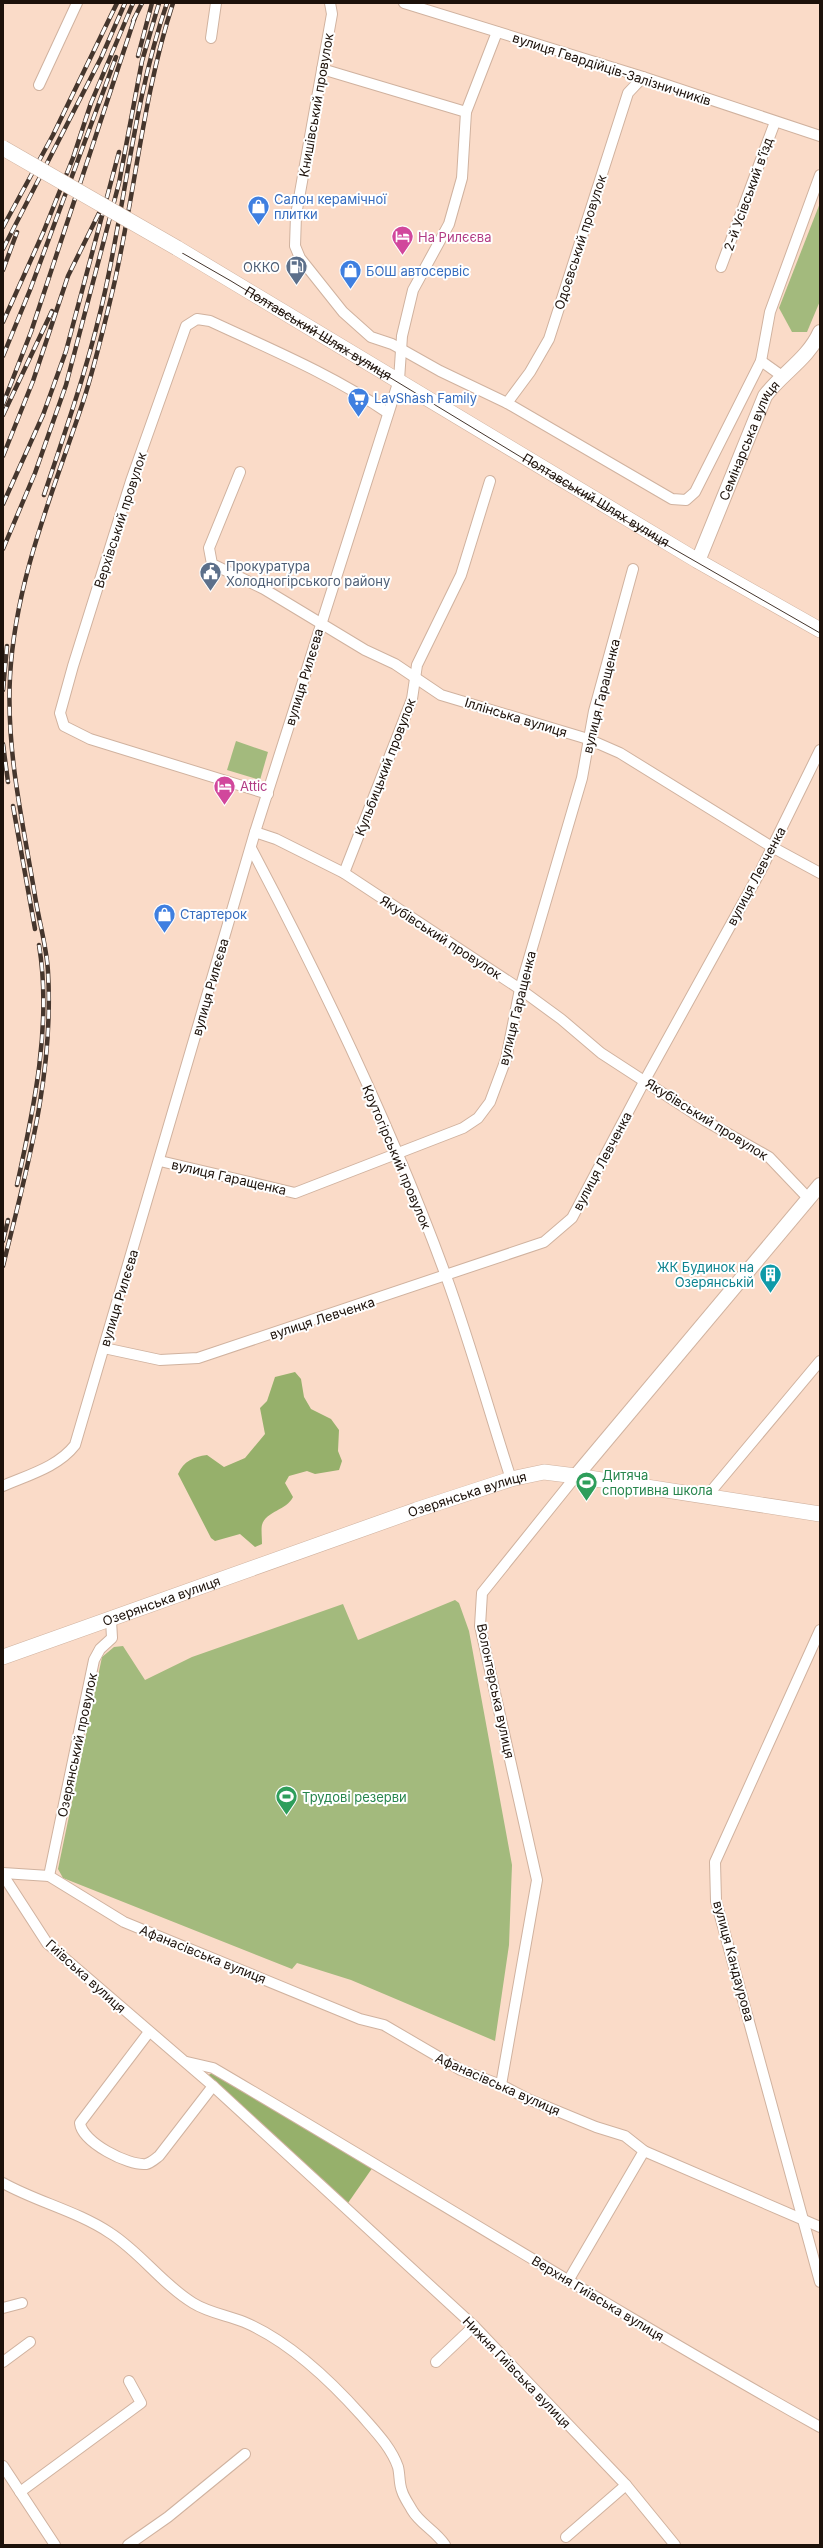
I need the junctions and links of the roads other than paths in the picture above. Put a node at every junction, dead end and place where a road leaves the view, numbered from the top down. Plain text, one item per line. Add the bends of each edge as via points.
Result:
1 (77, 3) edge
2 (216, 3) edge
3 (330, 3) edge
4 (404, 3) edge
5 (497, 32) junction
6 (211, 38) dead end
7 (322, 69) junction
8 (644, 77) junction
9 (39, 85) dead end
10 (466, 112) junction
11 (775, 122) junction
12 (820, 136) edge
13 (3, 148) edge
14 (820, 175) edge
15 (721, 267) dead end
16 (820, 332) edge
17 (402, 348) junction
18 (761, 361) junction
19 (782, 376) junction
20 (398, 382) junction
21 (507, 403) junction
22 (388, 413) junction
23 (240, 472) dead end
24 (490, 481) dead end
25 (698, 561) junction
26 (633, 569) dead end
27 (321, 622) junction
28 (820, 630) edge
29 (415, 676) junction
30 (588, 739) junction
31 (820, 750) edge
32 (268, 794) junction
33 (255, 832) junction
34 (772, 847) junction
35 (251, 848) junction
36 (344, 873) junction
37 (820, 873) edge
38 (520, 989) junction
39 (645, 1080) junction
40 (398, 1153) junction
41 (160, 1161) junction
42 (820, 1185) edge
43 (809, 1199) junction
44 (446, 1277) junction
45 (104, 1348) junction
46 (820, 1361) edge
47 (576, 1476) junction
48 (511, 1479) junction
49 (3, 1486) edge
50 (707, 1496) junction
51 (820, 1514) edge
52 (111, 1620) junction
53 (820, 1630) edge
54 (3, 1657) edge
55 (3, 1874) edge
56 (49, 1876) junction
57 (149, 2032) junction
58 (185, 2061) junction
59 (501, 2085) junction
60 (213, 2086) junction
61 (644, 2152) junction
62 (379, 2165) joint
63 (3, 2183) edge
64 (348, 2211) joint
65 (804, 2222) junction
66 (820, 2227) edge
67 (568, 2281) junction
68 (820, 2282) edge
69 (22, 2303) dead end
70 (3, 2308) edge
71 (474, 2326) junction
72 (30, 2342) dead end
73 (3, 2362) edge
74 (436, 2362) dead end
75 (129, 2381) dead end
76 (820, 2427) edge
77 (245, 2454) dead end
78 (3, 2466) edge
79 (626, 2485) junction
80 (20, 2492) junction
81 (566, 2537) dead end
82 (55, 2545) edge
83 (128, 2545) edge
84 (445, 2545) edge
85 (675, 2545) edge

1 - 9 street
2 - 6 street
3 - 7 street, Книшівський провулок via 332,14
4 - 5 street, вулиця Гвардійців-Залізничників
5 - 8 street, вулиця Гвардійців-Залізничників
5 - 10 street, вулиця Рилєєва
7 - 10 street
7 - 17 street, Книшівський провулок via 296,215 295,246 300,258 343,312 370,337
8 - 11 street, вулиця Гвардійців-Залізничників
8 - 21 street, Одоєвський провулок via 628,94 549,339 530,372
10 - 17 street, вулиця Рилєєва via 462,178 449,224 413,290 402,336
11 - 12 street, вулиця Гвардійців-Залізничників
11 - 15 street, 2-й Усівський в’їзд
13 - 20 main road, Полтавський Шлях вулиця, bridge via 177,248
14 - 18 street via 770,312
16 - 19 main road, Семінарська вулиця via 806,355
17 - 20 street, вулиця Рилєєва
17 - 21 street, Книшівський провулок via 440,371
18 - 19 street
18 - 21 street, Книшівський провулок via 695,492 686,500 672,499
19 - 25 main road, Семінарська вулиця via 770,388 758,408
20 - 22 street, вулиця Рилєєва
20 - 25 main road, Полтавський Шлях вулиця
22 - 27 street, вулиця Рилєєва
22 - 32 street, Верхівський провулок via 361,394 283,354 210,321 197,319 186,326 129,487 60,713 64,726 90,739
23 - 27 street, Іллінська вулиця via 209,548 212,564 264,589
24 - 29 street, Кульбицький провулок via 461,575 417,665
25 - 28 main road, Полтавський Шлях вулиця
26 - 30 street, вулиця Гаращенка
27 - 29 street, Іллінська вулиця via 365,650
27 - 32 street, вулиця Рилєєва
29 - 30 street, Іллінська вулиця via 441,694
29 - 36 street, Кульбицький провулок via 412,699
30 - 34 street, Іллінська вулиця via 620,753
30 - 38 street, вулиця Гаращенка via 582,778
31 - 34 street, вулиця Левченка
32 - 33 street, вулиця Рилєєва
33 - 35 street, вулиця Рилєєва
33 - 36 street, Якубівський провулок via 276,839
34 - 37 street, Іллінська вулиця
34 - 39 street, вулиця Левченка
35 - 40 street, Крутогірський провулок via 313,966
35 - 41 street, вулиця Рилєєва
36 - 38 street, Якубівський провулок
38 - 39 street, Якубівський провулок via 602,1053
38 - 40 street, вулиця Гаращенка via 506,1059 490,1102 478,1118 463,1128
39 - 43 street, Якубівський провулок via 704,1120 769,1157
39 - 44 street, вулиця Левченка via 572,1218 544,1242
40 - 41 street, вулиця Гаращенка via 295,1193
40 - 44 street, Крутогірський провулок
41 - 45 street, вулиця Рилєєва
42 - 43 main road
43 - 47 main road
44 - 45 street, вулиця Левченка via 198,1358 160,1360
44 - 48 street, Крутогірський провулок
45 - 49 street, вулиця Рилєєва via 75,1445 66,1456 54,1464
46 - 50 street
47 - 48 main road, Озерянська вулиця via 544,1472
47 - 50 main road
47 - 59 street, Волонтерська вулиця via 482,1593 480,1626 537,1880
48 - 52 main road, Озерянська вулиця via 416,1510
50 - 51 main road
52 - 54 main road, Озерянська вулиця
52 - 56 street, Озерянський провулок via 112,1638 100,1649 94,1660
53 - 65 street, вулиця Кандаурова via 715,1862 716,1901
55 - 56 street, Гиївська вулиця
55 - 57 street, Гиївська вулиця via 47,1943
56 - 59 street, Афанасівська вулиця via 124,1922 360,2019 384,2025 461,2070
57 - 58 street, Гиївська вулиця
57 - 60 street via 80,2123 84,2134 91,2140 131,2162 151,2162 159,2156
58 - 60 street, Гиївська вулиця
58 - 62 street, Гиївська вулиця via 213,2068
59 - 61 street, Афанасівська вулиця via 596,2127 625,2136
60 - 64 street, Гиївська вулиця
61 - 65 street, Афанасівська вулиця
61 - 67 street
62 - 67 street, Верхня Гиївська вулиця
63 - 84 street via 110,2233 193,2304 243,2322 272,2336 324,2377 384,2443 395,2461 402,2492 413,2512
64 - 71 street, Нижня Гиївська вулиця
65 - 66 street, Афанасівська вулиця
65 - 68 street, вулиця Кандаурова
67 - 76 street, Верхня Гиївська вулиця
69 - 70 street
71 - 74 street
71 - 79 street, Нижня Гиївська вулиця
72 - 73 street
75 - 80 street via 141,2403
77 - 83 street via 168,2517
78 - 80 street
79 - 81 street
79 - 85 street, Нижня Гиївська вулиця
80 - 82 street

